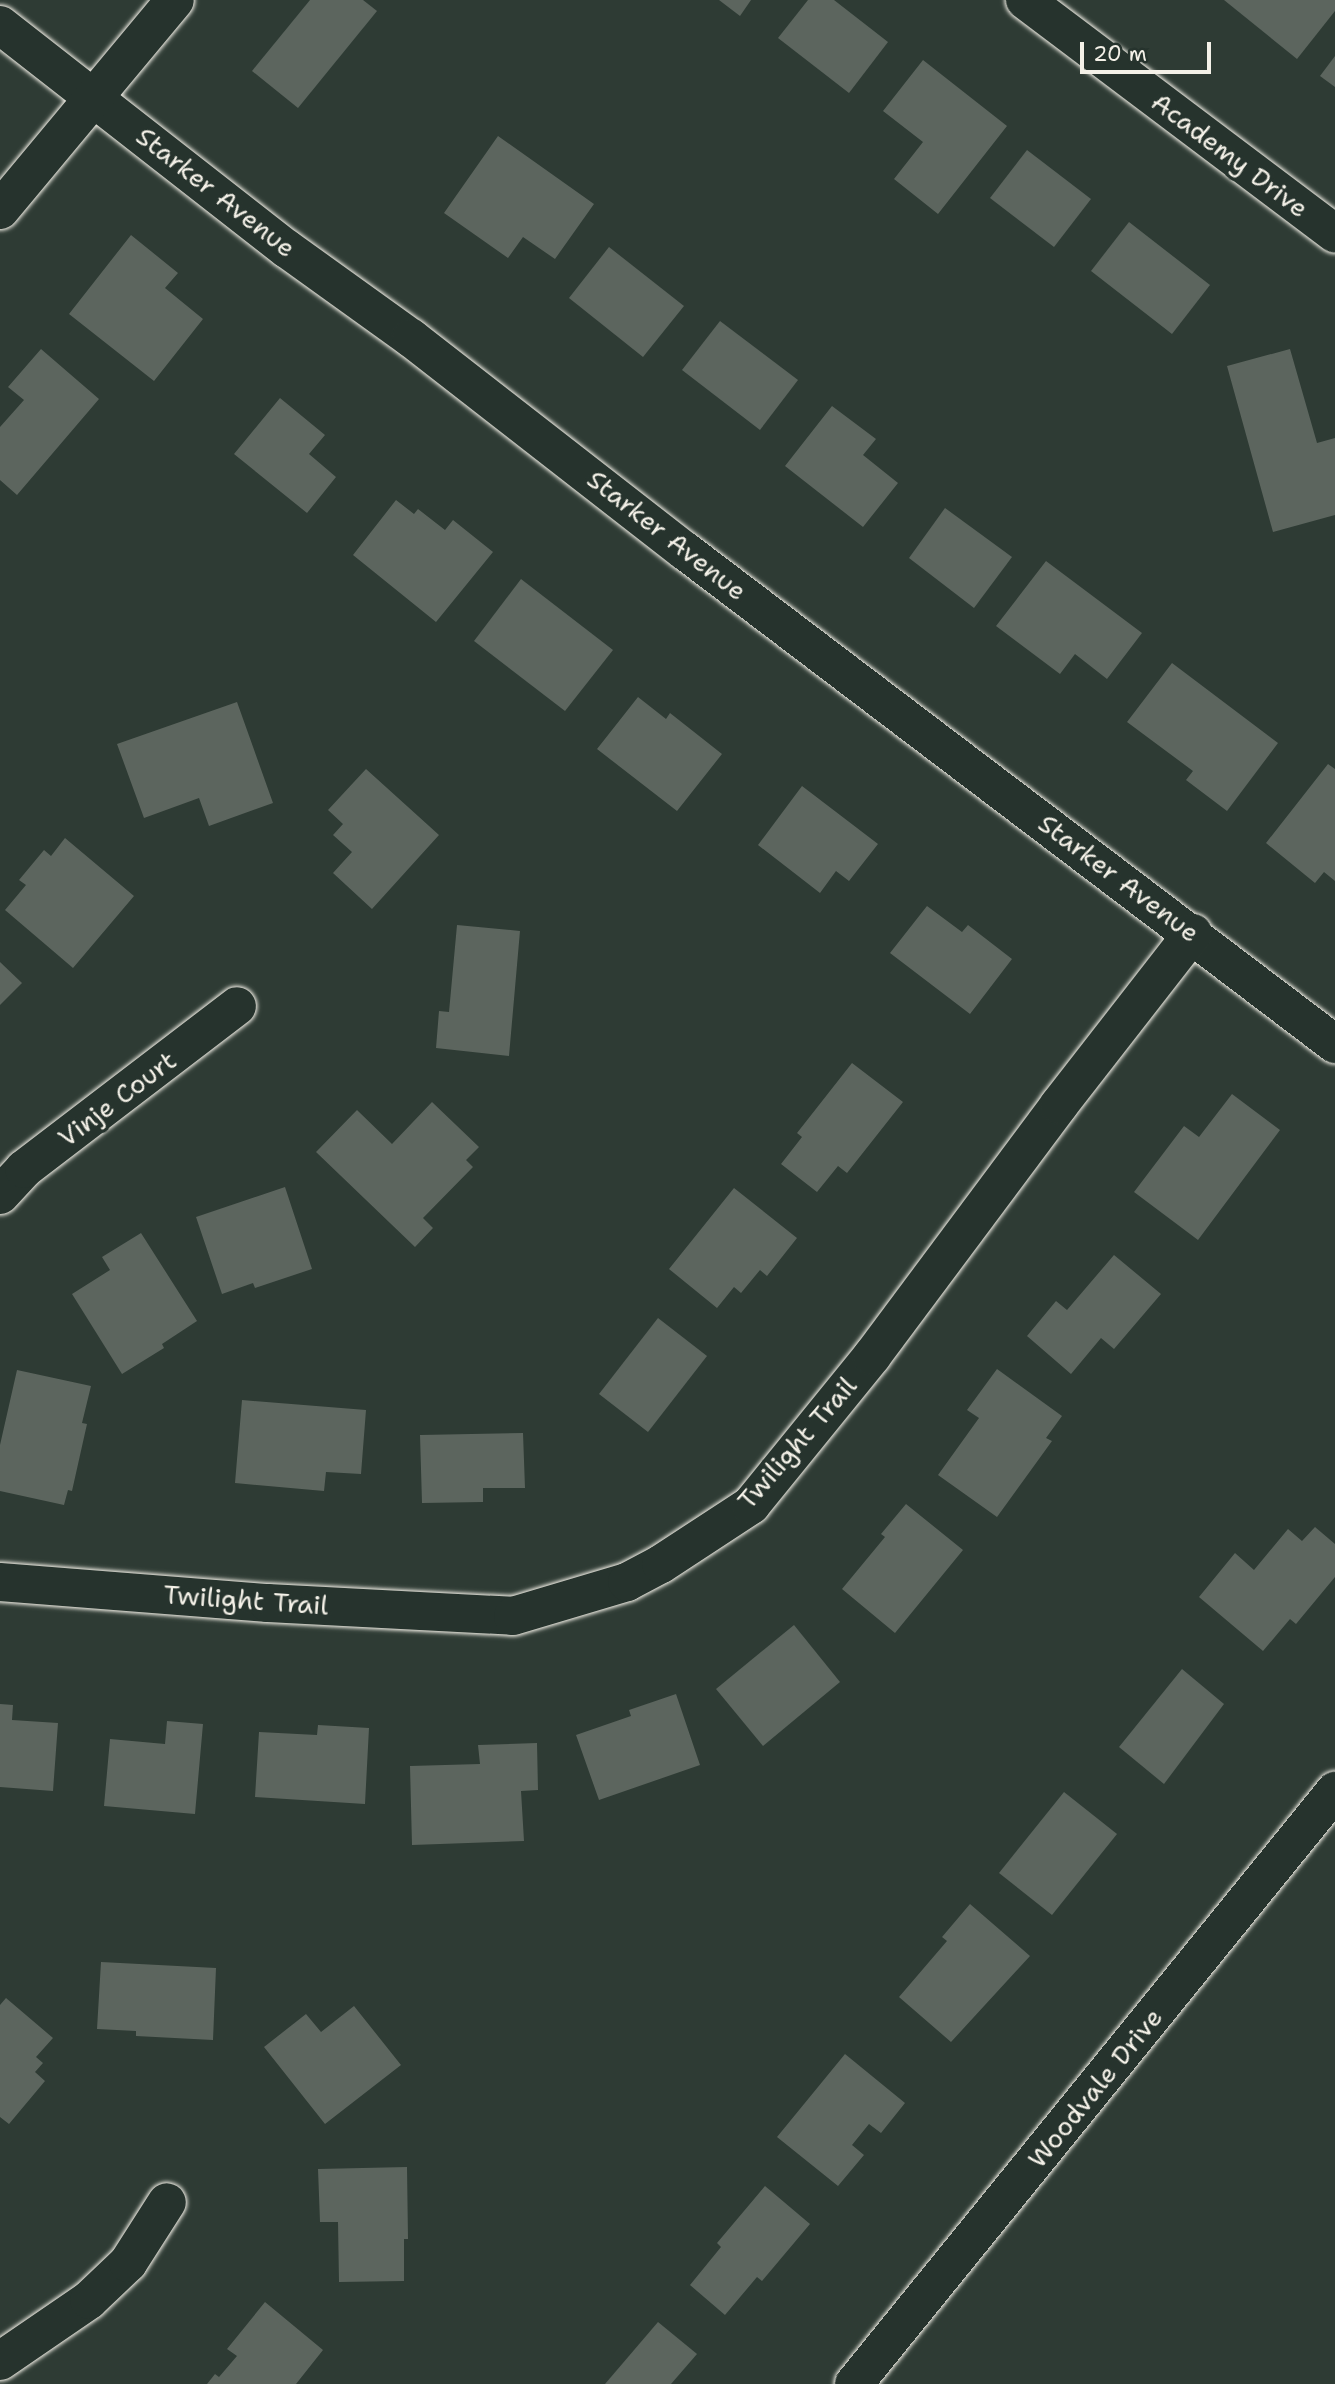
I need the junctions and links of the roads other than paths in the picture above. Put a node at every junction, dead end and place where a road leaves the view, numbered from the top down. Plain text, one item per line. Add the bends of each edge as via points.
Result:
1 (175, 0) edge
2 (1025, 0) edge
3 (0, 25) edge
4 (94, 96) junction
5 (0, 210) edge
6 (1335, 234) edge
7 (1193, 933) junction
8 (237, 1006) dead end
9 (1335, 1044) edge
10 (0, 1195) edge
11 (0, 1583) edge
12 (1335, 1791) edge
13 (167, 2202) dead end
14 (0, 2361) edge
15 (854, 2384) edge

1 - 4 street
2 - 6 street, Academy Drive
3 - 4 street, Starker Avenue
4 - 5 street
4 - 7 street, Starker Avenue via 287,249
7 - 9 street, Starker Avenue
7 - 11 street, Twilight Trail via 872,1356 751,1505 661,1564 627,1582 513,1616
8 - 10 street, Vinje Court via 24,1169
12 - 15 street, Woodvale Drive
13 - 14 street via 118,2273 89,2300

